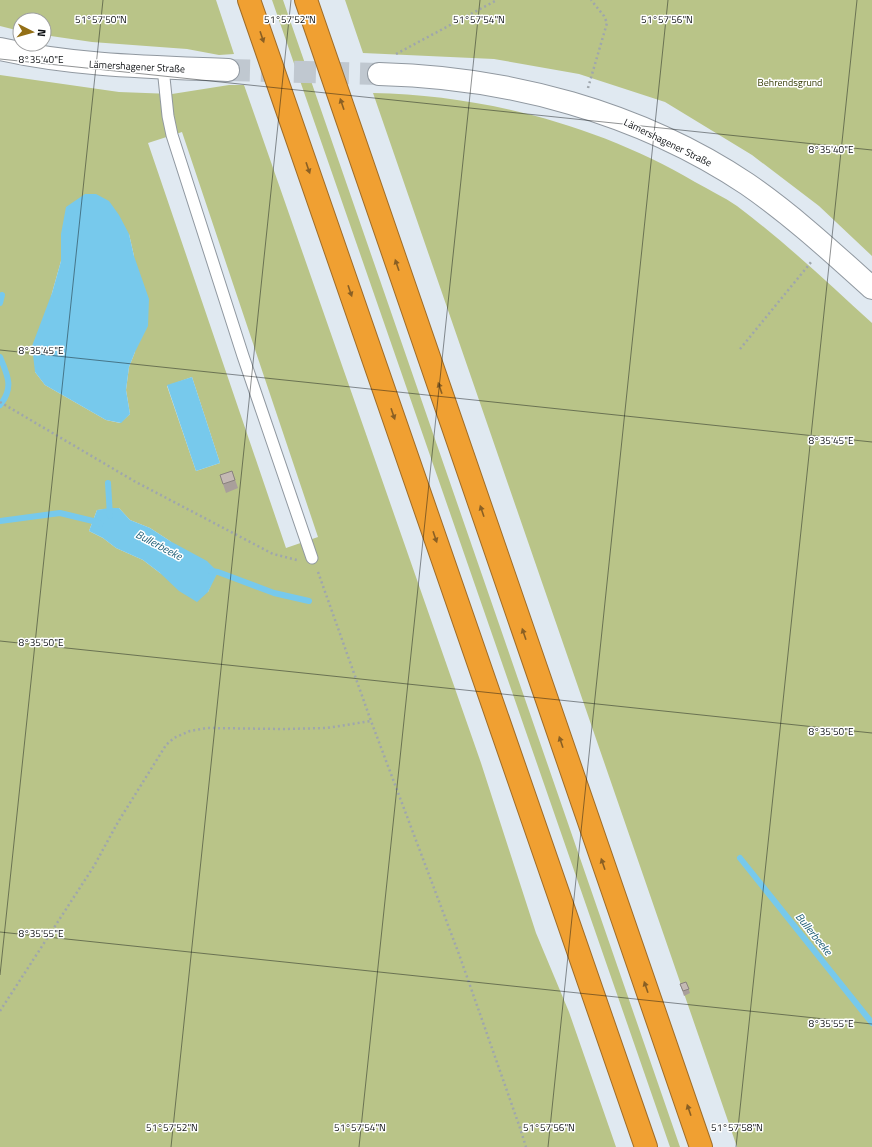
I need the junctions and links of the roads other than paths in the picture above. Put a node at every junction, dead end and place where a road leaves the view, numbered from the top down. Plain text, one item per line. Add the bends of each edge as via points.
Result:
1 (249, 0) edge
2 (306, 0) edge
3 (0, 49) edge
4 (163, 68) junction
5 (228, 70) tunnel mouth
6 (384, 74) tunnel mouth
7 (872, 288) edge
8 (312, 558) road end
9 (646, 1147) edge
10 (701, 1147) edge

1 -> 9 highway
10 -> 2 highway
3 - 4 main road, Lämershagener Straße via 76,62
4 - 5 main road, Lämershagener Straße
4 - 8 lane via 172,136
6 - 7 main road, Lämershagener Straße via 475,82 520,90 621,119 657,135 747,184 824,245

